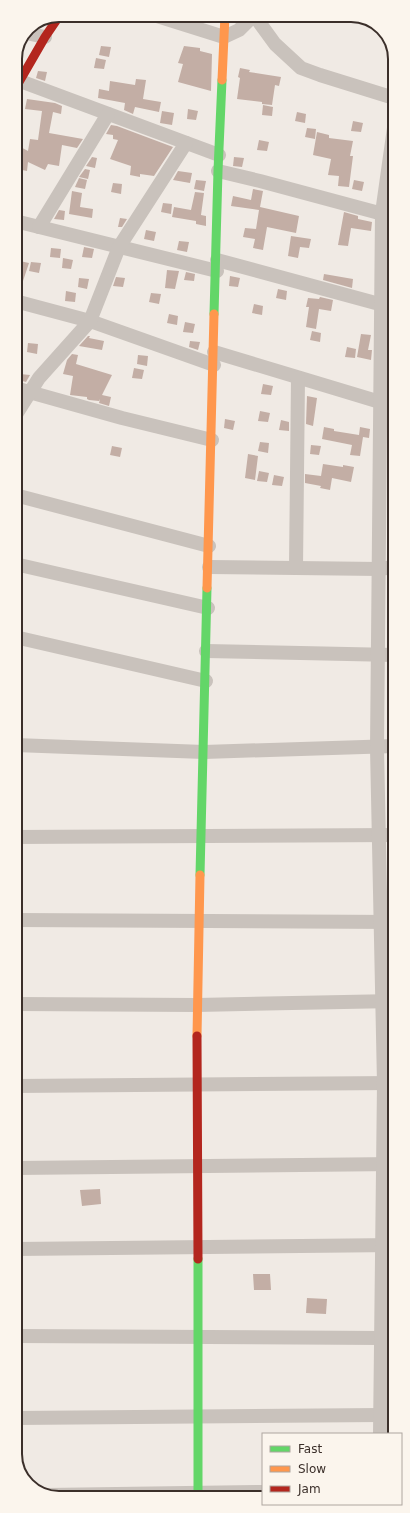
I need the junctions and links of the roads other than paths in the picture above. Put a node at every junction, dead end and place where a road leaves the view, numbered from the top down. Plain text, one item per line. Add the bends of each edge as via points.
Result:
1 (176, 22) edge
2 (225, 22) edge
3 (247, 22) edge
4 (259, 22) edge
5 (55, 23) edge
6 (32, 34) edge
7 (45, 37) junction
8 (224, 37) junction
9 (22, 78) edge
10 (22, 86) edge
11 (388, 96) edge
12 (108, 114) junction
13 (186, 143) junction
14 (219, 155) junction
15 (218, 171) junction
16 (388, 215) edge
17 (22, 223) edge
18 (38, 227) junction
19 (119, 248) junction
20 (217, 265) junction
21 (22, 303) edge
22 (388, 307) edge
23 (90, 321) junction
24 (214, 359) junction
25 (298, 378) junction
26 (22, 390) edge
27 (30, 392) junction
28 (380, 402) junction
29 (388, 404) edge
30 (22, 405) edge
31 (212, 440) junction
32 (22, 497) edge
33 (209, 546) junction
34 (22, 566) edge
35 (209, 567) junction
36 (296, 568) junction
37 (388, 568) edge
38 (379, 569) junction
39 (208, 608) junction
40 (22, 639) edge
41 (206, 651) junction
42 (378, 655) junction
43 (388, 655) edge
44 (206, 681) junction
45 (22, 745) edge
46 (388, 747) edge
47 (377, 748) junction
48 (204, 752) junction
49 (388, 835) edge
50 (379, 836) junction
51 (22, 837) edge
52 (202, 837) junction
53 (22, 920) edge
54 (199, 921) junction
55 (388, 922) edge
56 (388, 1001) edge
57 (22, 1004) edge
58 (197, 1005) junction
59 (388, 1083) edge
60 (197, 1085) junction
61 (22, 1086) edge
62 (388, 1164) edge
63 (197, 1166) junction
64 (22, 1168) edge
65 (388, 1245) edge
66 (198, 1247) junction
67 (22, 1249) edge
68 (22, 1336) edge
69 (198, 1337) junction
70 (381, 1338) junction
71 (381, 1414) junction
72 (198, 1416) junction
73 (22, 1418) edge
74 (380, 1433) edge
75 (198, 1491) edge

1 - 8 street
2 - 8 street
3 - 8 street
4 - 11 street via 275,44 301,68
5 - 7 street
6 - 7 street
7 - 9 street
8 - 14 street
10 - 12 street
12 - 13 street
12 - 18 street
13 - 14 street
13 - 19 street
14 - 15 street
15 - 16 street
15 - 20 street
16 - 22 street
17 - 18 street
18 - 19 street
19 - 20 street
19 - 23 street
20 - 22 street
20 - 24 street
21 - 23 street
22 - 28 street
23 - 24 street
23 - 27 street via 39,378
24 - 25 street
24 - 31 street
25 - 28 street
25 - 36 street
26 - 27 street
27 - 30 street
27 - 31 street
28 - 29 street
28 - 38 street
31 - 33 street
32 - 33 street
33 - 35 street
34 - 39 street
35 - 36 street
35 - 39 street
36 - 38 street
37 - 38 street
38 - 42 street
39 - 41 street
40 - 44 street
41 - 42 street
41 - 44 street
42 - 43 street
42 - 47 street
44 - 48 street
45 - 48 street
46 - 47 street
47 - 48 street
47 - 50 street
48 - 52 street
49 - 50 street
50 - 52 street
50 - 55 street
51 - 52 street
52 - 54 street
53 - 54 street
54 - 55 street
54 - 58 street
55 - 56 street
56 - 58 street
57 - 58 street
58 - 60 street
59 - 60 street
60 - 61 street
60 - 63 street
62 - 63 street
63 - 64 street
63 - 66 street
65 - 66 street
65 - 70 street
66 - 67 street
66 - 69 street
68 - 69 street
69 - 70 street
69 - 72 street
70 - 71 street
71 - 72 street
71 - 74 street
72 - 73 street
72 - 75 street

